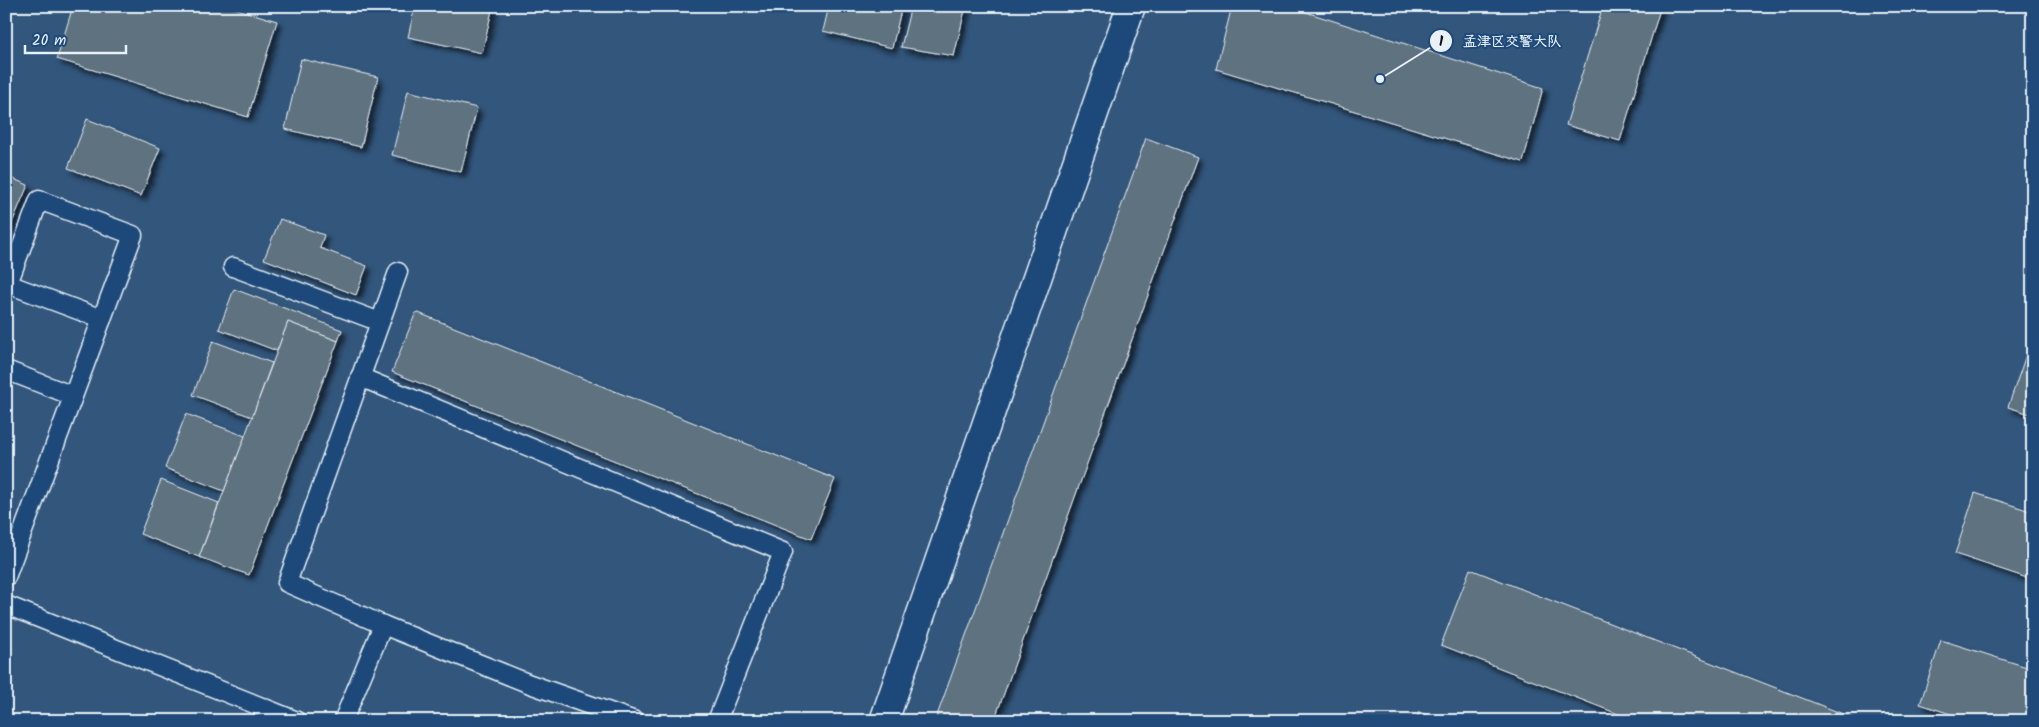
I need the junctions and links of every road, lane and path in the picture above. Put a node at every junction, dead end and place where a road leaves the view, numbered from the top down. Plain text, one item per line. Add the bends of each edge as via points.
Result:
1 (1132, 6) edge
2 (233, 267) dead end
3 (398, 272) dead end
4 (7, 286) edge
5 (102, 319) junction
6 (380, 322) junction
7 (6, 370) edge
8 (360, 377) junction
9 (73, 396) junction
10 (6, 577) edge
11 (6, 605) edge
12 (383, 625) junction
13 (296, 721) edge
14 (343, 721) edge
15 (636, 721) edge
16 (717, 721) edge
17 (884, 721) edge

1 - 17 street
2 - 6 lane
3 - 6 lane
4 - 5 lane
4 - 5 lane via 39,200 132,235
5 - 9 lane
6 - 8 lane
7 - 9 lane
8 - 12 lane via 287,583
8 - 16 lane via 783,552
9 - 10 lane
11 - 13 lane
12 - 14 lane
12 - 15 lane via 530,684

